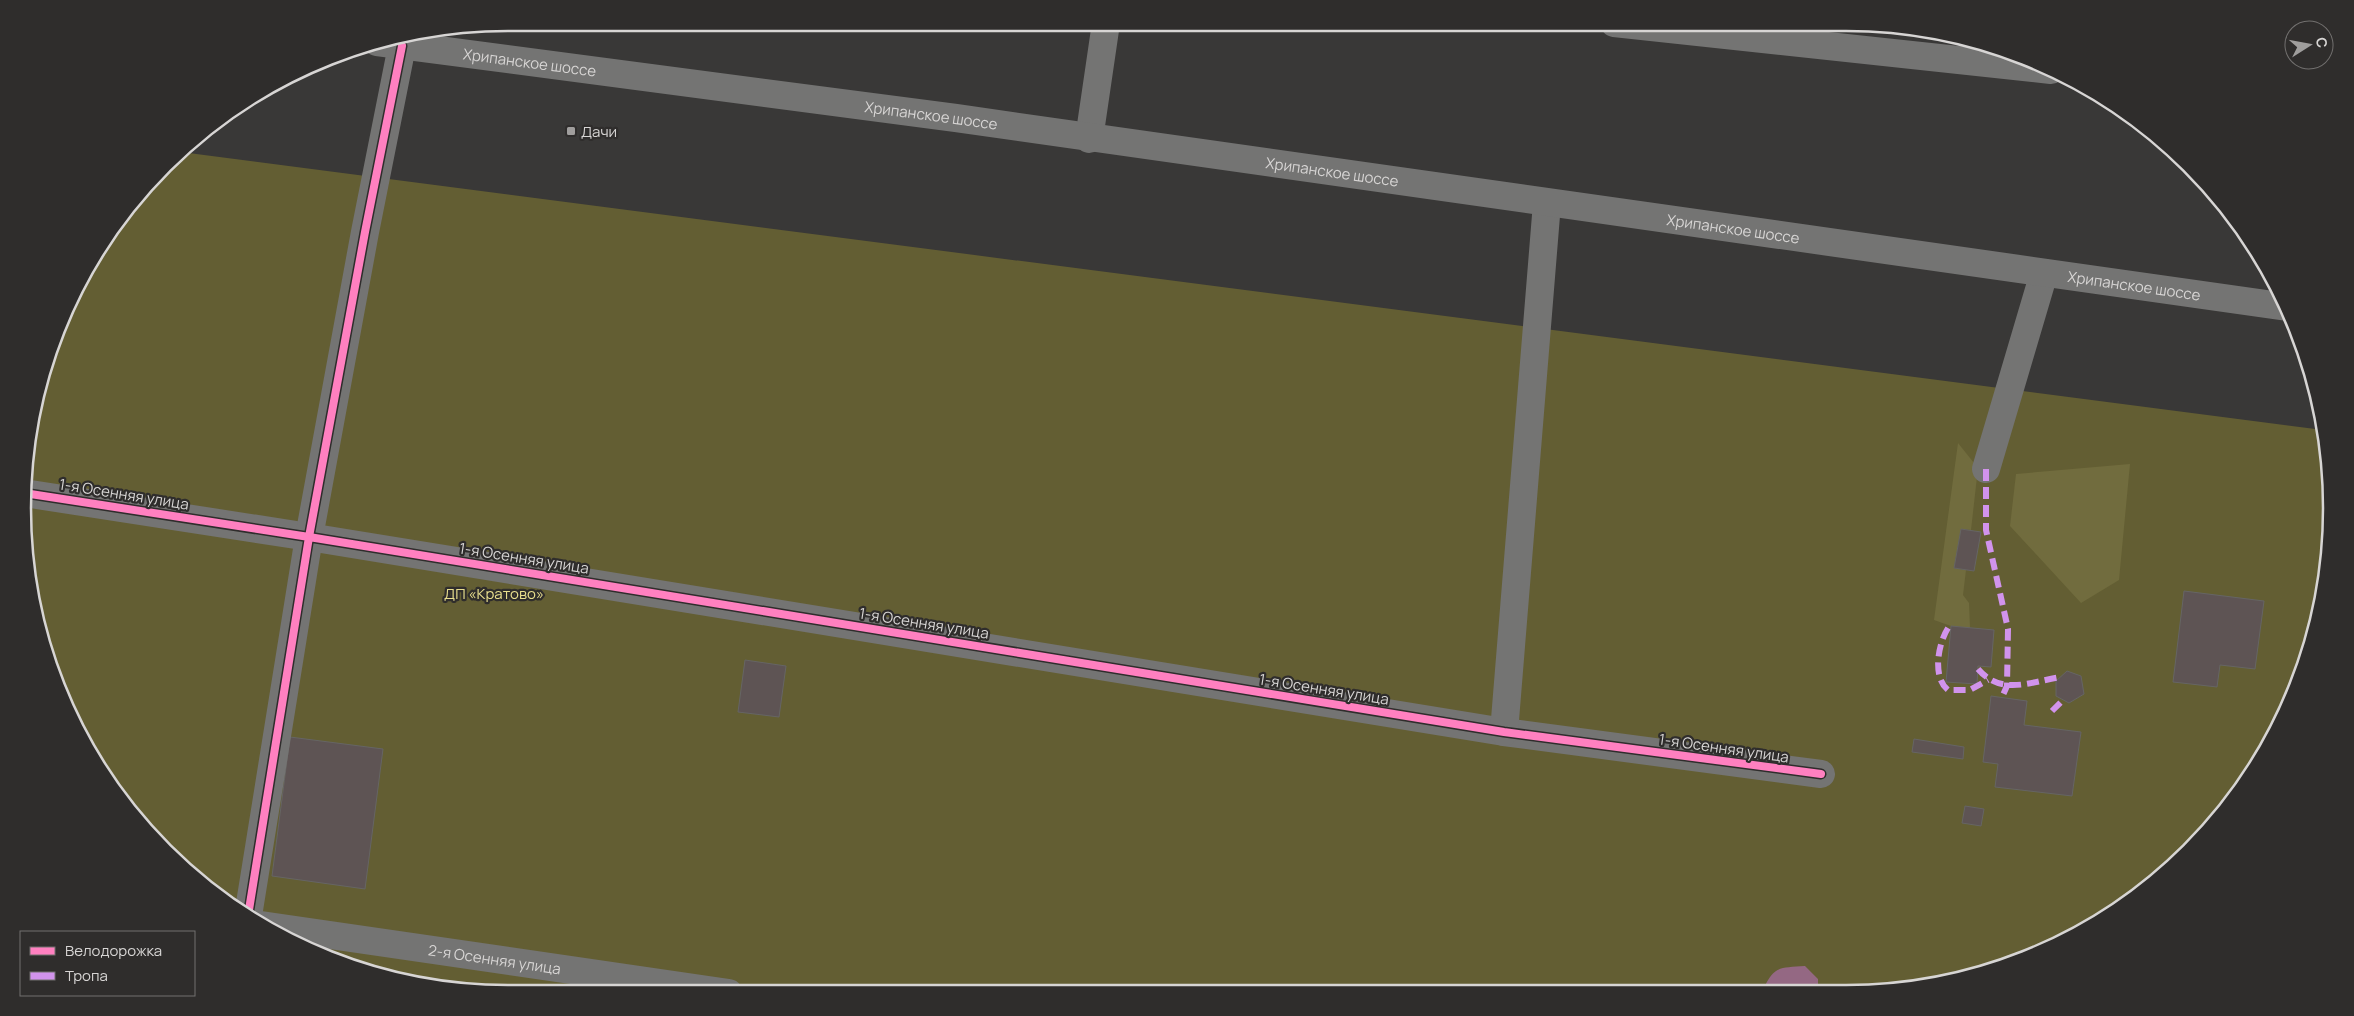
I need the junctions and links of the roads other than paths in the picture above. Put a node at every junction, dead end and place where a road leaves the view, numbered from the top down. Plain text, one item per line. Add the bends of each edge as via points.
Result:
1 (1105, 31) edge
2 (1698, 31) edge
3 (395, 45) edge
4 (390, 46) edge
5 (2026, 67) edge
6 (1089, 139) junction
7 (1547, 203) junction
8 (2044, 273) junction
9 (2278, 306) edge
10 (1986, 469) dead end
11 (31, 494) edge
12 (309, 537) junction
13 (1504, 732) junction
14 (1821, 774) dead end
15 (249, 908) edge
16 (285, 929) edge
17 (673, 985) edge

1 - 6 street
2 - 5 street
3 - 6 street, Хрипанское шоссе via 956,118
4 - 12 street via 365,232
6 - 7 street, Хрипанское шоссе
7 - 8 street, Хрипанское шоссе
7 - 13 street
8 - 9 street, Хрипанское шоссе
8 - 10 street
11 - 12 street, 1-я Осенняя улица
12 - 13 street, 1-я Осенняя улица
12 - 15 street
13 - 14 street, 1-я Осенняя улица
16 - 17 street, 2-я Осенняя улица

